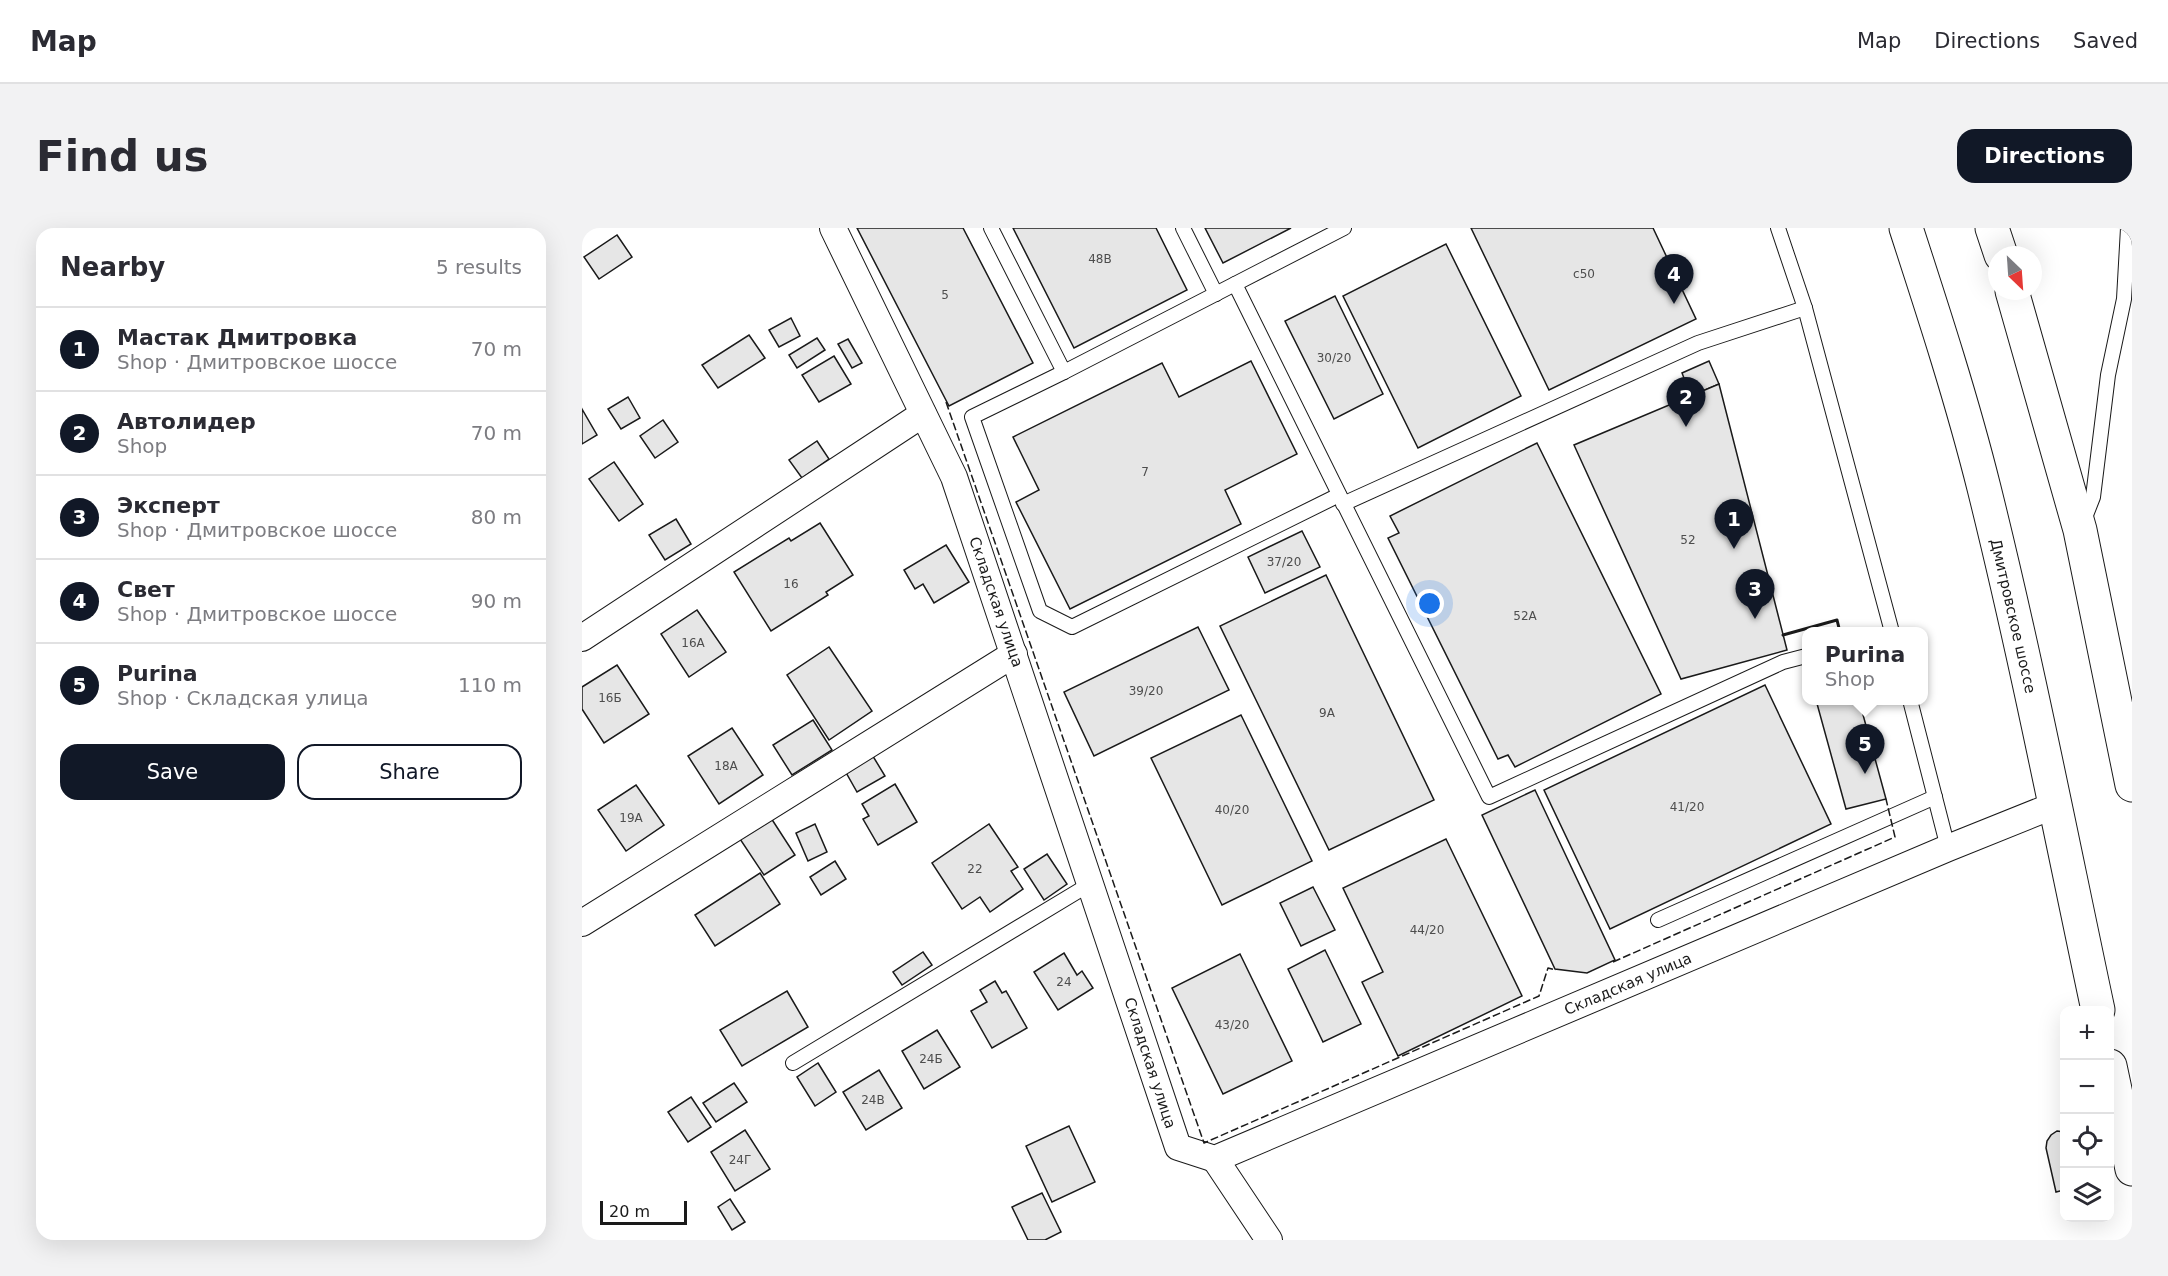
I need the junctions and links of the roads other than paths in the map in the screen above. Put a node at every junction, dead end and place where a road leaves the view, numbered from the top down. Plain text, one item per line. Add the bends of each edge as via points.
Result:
1 (833, 228) edge
2 (991, 228) edge
3 (1183, 228) edge
4 (1344, 228) edge
5 (1778, 228) edge
6 (1906, 228) edge
7 (1992, 228) edge
8 (2127, 228) edge
9 (1998, 246) edge
10 (1235, 284) junction
11 (1216, 294) junction
12 (2015, 300) edge
13 (1805, 308) junction
14 (1064, 372) junction
15 (923, 414) junction
16 (1341, 499) junction
17 (2080, 530) junction
18 (1891, 627) edge
19 (582, 638) edge
20 (1014, 654) junction
21 (1802, 657) edge
22 (1911, 705) edge
23 (2132, 785) edge
24 (1935, 797) junction
25 (2055, 805) junction
26 (1948, 848) junction
27 (1090, 884) junction
28 (1658, 920) dead end
29 (582, 923) edge
30 (2097, 1006) edge
31 (793, 1062) dead end
32 (2114, 1088) edge
33 (1215, 1159) junction
34 (2132, 1169) edge
35 (1269, 1240) edge

1 - 15 street, Складская улица
2 - 14 lane
3 - 11 lane
4 - 10 lane
5 - 13 lane
6 - 25 highway, Дмитровское шоссе via 1984,487
7 - 9 highway
8 - 17 lane via 2124,299 2108,375 2093,496
10 - 11 lane
10 - 16 lane
11 - 14 lane
12 - 17 highway
13 - 16 lane via 1698,343
13 - 18 lane
14 - 16 lane via 972,417 1040,611 1072,627
15 - 19 street
15 - 20 street, Складская улица via 954,477
16 - 21 lane via 1489,797 1783,662
17 - 23 highway
20 - 27 street, Складская улица
20 - 29 street
22 - 24 lane
24 - 26 lane
24 - 28 lane
25 - 26 street, Складская улица
25 - 30 highway, Дмитровское шоссе
26 - 33 street, Складская улица
27 - 31 lane
27 - 33 street, Складская улица via 1178,1147
32 - 34 highway
33 - 35 street

